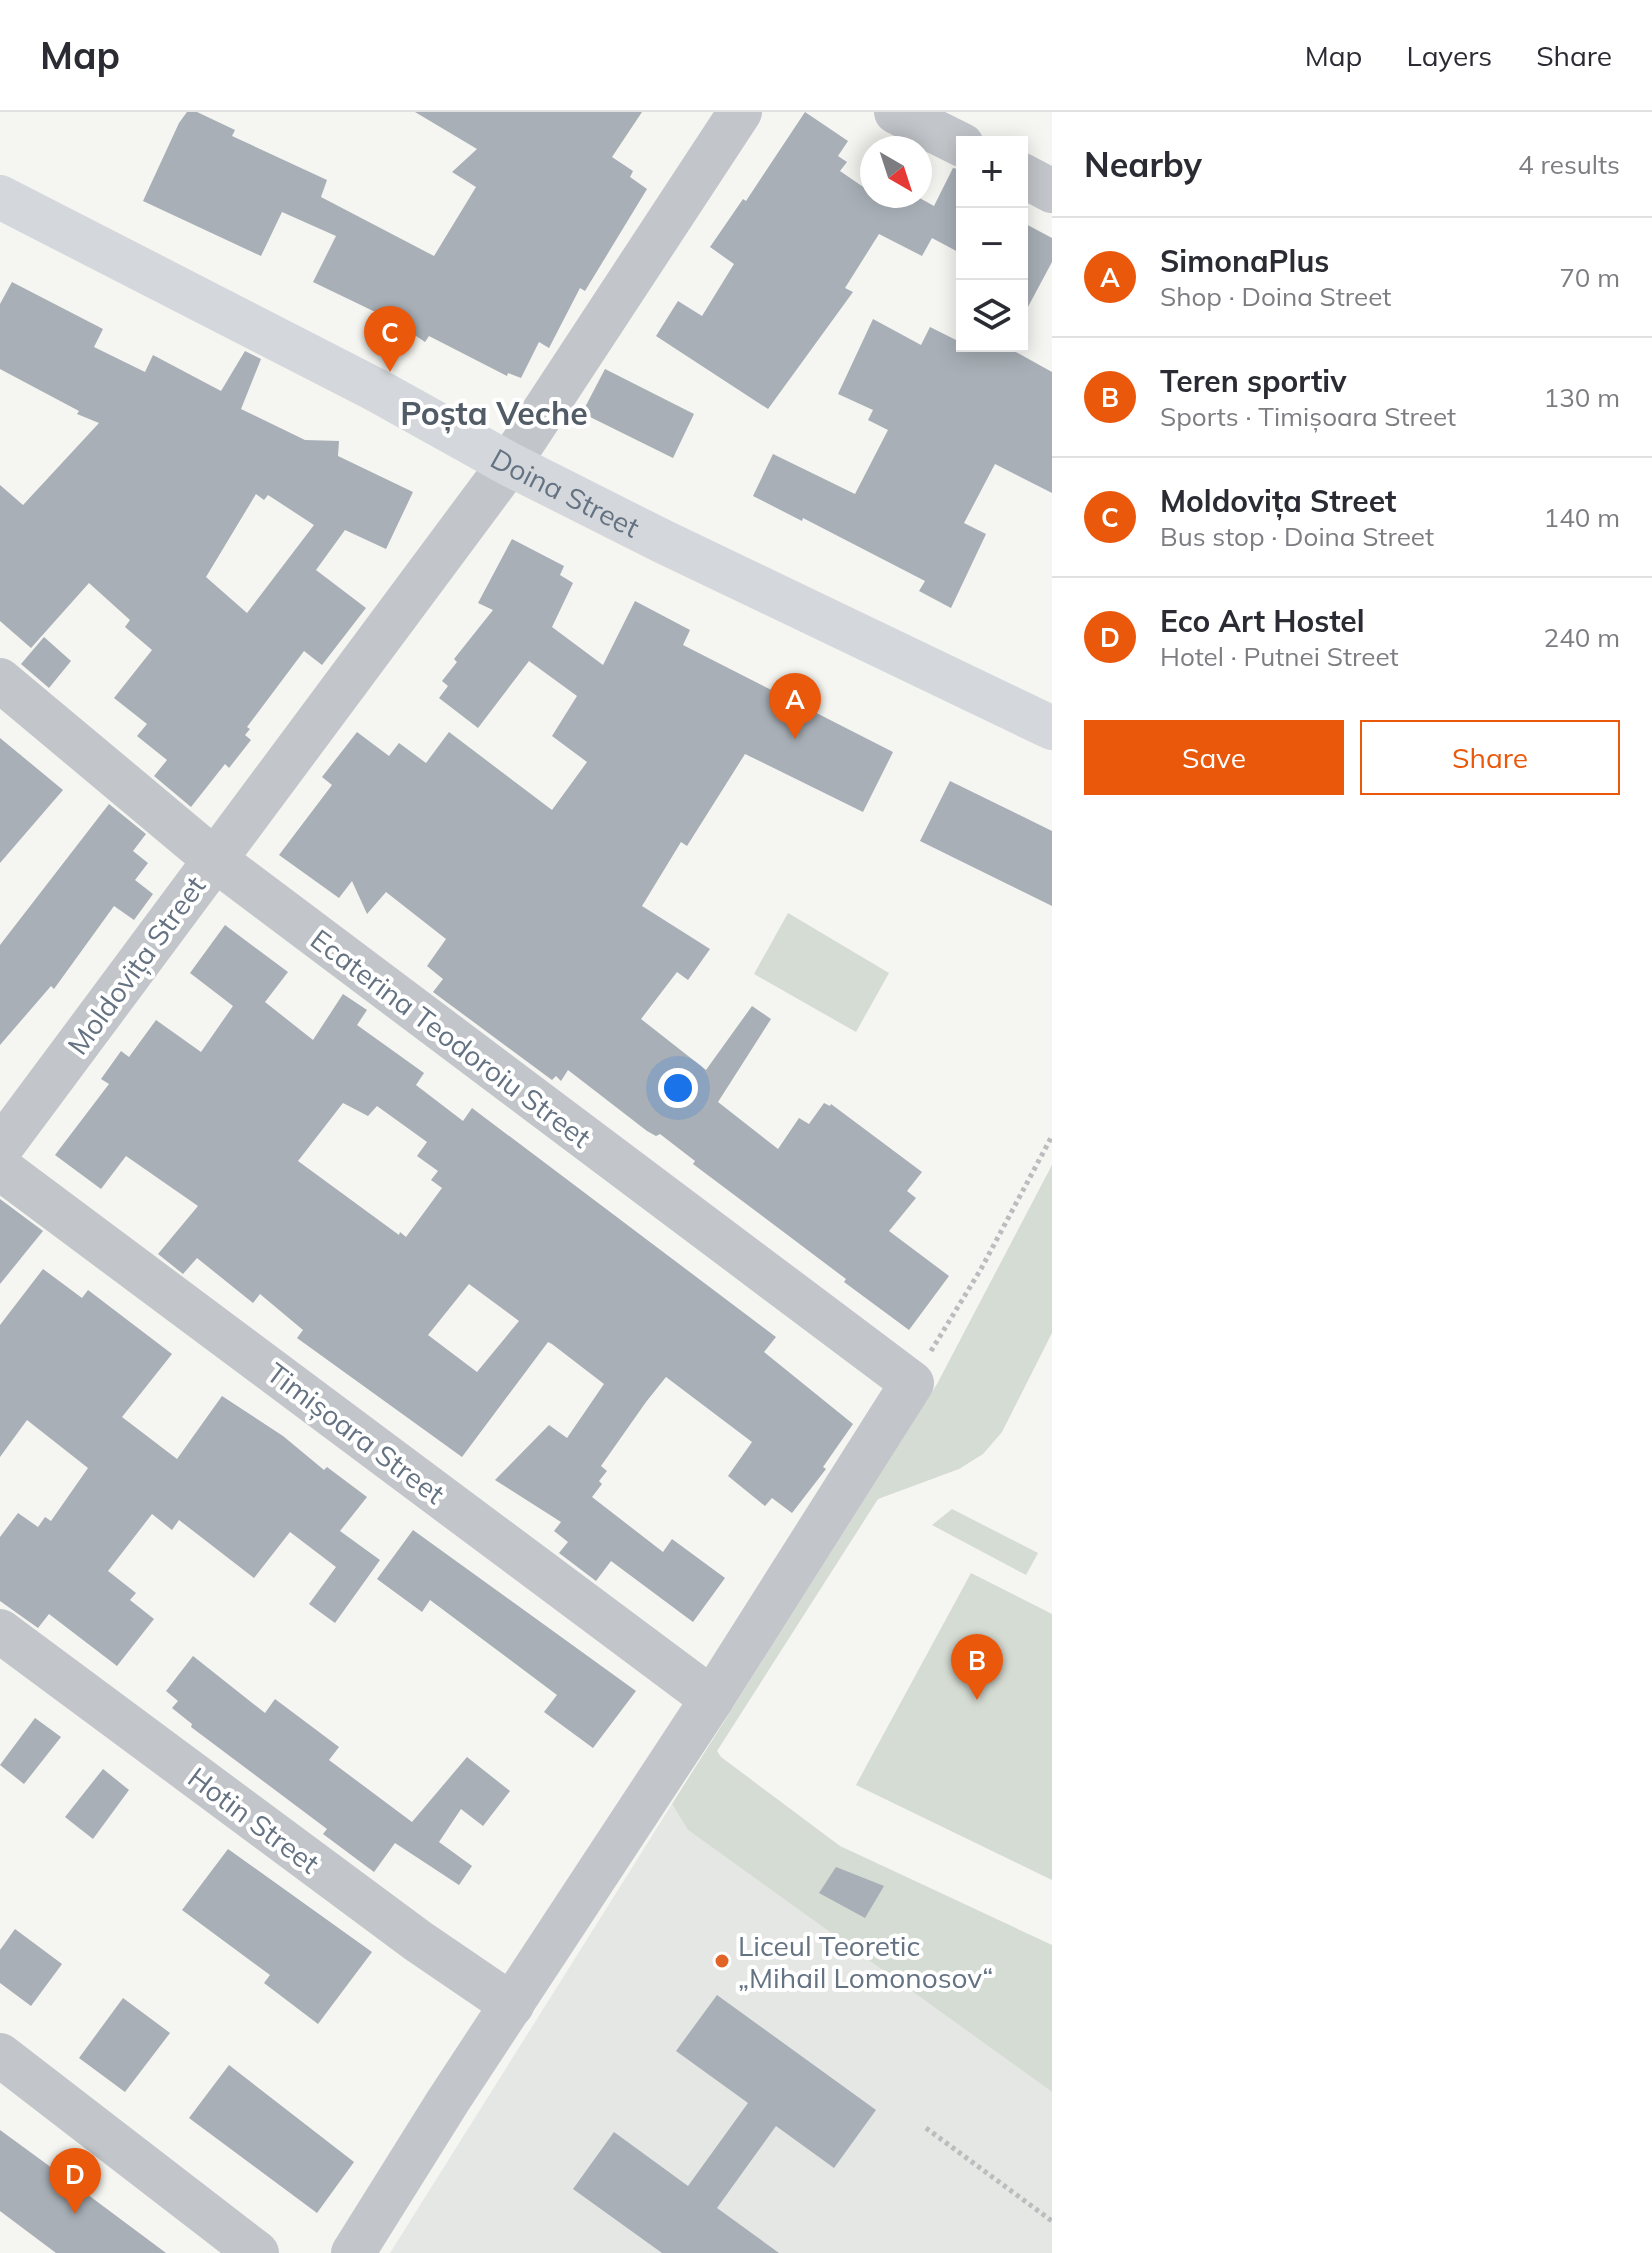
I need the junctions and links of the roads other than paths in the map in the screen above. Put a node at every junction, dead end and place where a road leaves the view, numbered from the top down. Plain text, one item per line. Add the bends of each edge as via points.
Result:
1 (740, 112) edge
2 (896, 112) edge
3 (956, 142) edge
4 (1028, 178) edge
5 (1052, 191) edge
6 (0, 197) edge
7 (509, 464) junction
8 (0, 680) edge
9 (1052, 728) edge
10 (214, 859) junction
11 (0, 1149) edge
12 (0, 1168) edge
13 (0, 1631) edge
14 (712, 1699) junction
15 (512, 2005) junction
16 (0, 2055) edge
17 (257, 2253) edge
18 (353, 2253) edge

1 - 7 street, Moldovița Street
2 - 3 street
4 - 5 street
6 - 7 main road, Doina Street
7 - 9 main road, Doina Street
7 - 10 street, Moldovița Street
8 - 10 street, Ecaterina Teodoroiu Street
10 - 11 street, Moldovița Street
10 - 14 street, Ecaterina Teodoroiu Street via 912,1383
12 - 14 street, Timișoara Street
13 - 15 street, Hotin Street
14 - 15 street
15 - 18 street
16 - 17 street

